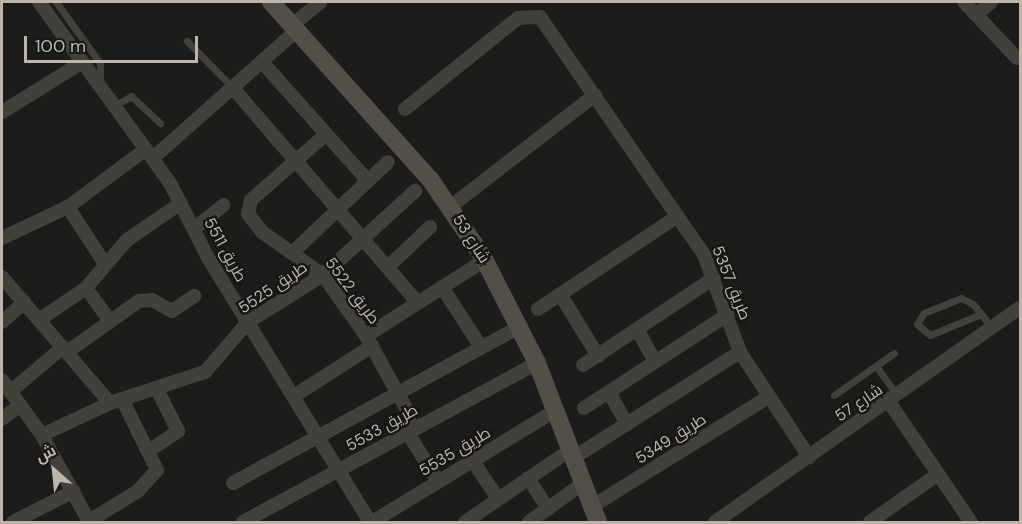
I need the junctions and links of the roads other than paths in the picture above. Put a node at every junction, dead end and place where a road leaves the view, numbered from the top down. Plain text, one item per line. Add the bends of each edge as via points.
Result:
1 (39, 2) edge
2 (56, 2) edge
3 (271, 2) edge
4 (321, 2) edge
5 (964, 2) edge
6 (991, 2) edge
7 (976, 15) junction
8 (294, 28) junction
9 (187, 41) dead end
10 (1017, 58) dead end
11 (262, 62) junction
12 (81, 63) junction
13 (100, 88) junction
14 (233, 88) junction
15 (595, 95) junction
16 (114, 106) junction
17 (405, 109) dead end
18 (2, 112) edge
19 (160, 123) dead end
20 (324, 135) junction
21 (149, 153) junction
22 (294, 162) junction
23 (388, 162) dead end
24 (368, 181) junction
25 (415, 192) dead end
26 (181, 203) junction
27 (224, 206) dead end
28 (68, 207) junction
29 (450, 207) junction
30 (337, 209) junction
31 (678, 216) junction
32 (430, 227) dead end
33 (194, 229) junction
34 (2, 238) edge
35 (364, 238) junction
36 (292, 253) junction
37 (485, 260) junction
38 (105, 264) junction
39 (388, 267) junction
40 (323, 275) junction
41 (2, 277) edge
42 (714, 278) junction
43 (442, 287) junction
44 (86, 288) junction
45 (560, 294) junction
46 (194, 296) dead end
47 (24, 302) junction
48 (418, 303) junction
49 (1020, 308) edge
50 (538, 309) dead end
51 (981, 314) junction
52 (727, 315) junction
53 (39, 320) junction
54 (110, 321) junction
55 (2, 322) edge
56 (248, 322) junction
57 (521, 326) junction
58 (991, 327) junction
59 (637, 329) junction
60 (369, 341) junction
61 (481, 347) junction
62 (65, 350) junction
63 (740, 352) junction
64 (894, 353) dead end
65 (598, 356) junction
66 (655, 361) junction
67 (537, 363) junction
68 (584, 365) dead end
69 (876, 366) junction
70 (2, 380) edge
71 (158, 391) junction
72 (396, 391) junction
73 (10, 392) junction
74 (609, 392) junction
75 (834, 395) dead end
76 (294, 396) junction
77 (767, 398) junction
78 (894, 399) junction
79 (116, 401) junction
80 (20, 405) junction
81 (584, 408) dead end
82 (556, 410) junction
83 (2, 419) edge
84 (627, 424) junction
85 (413, 430) junction
86 (42, 435) junction
87 (316, 437) junction
88 (150, 450) junction
89 (572, 454) junction
90 (809, 457) junction
91 (473, 461) junction
92 (338, 472) junction
93 (938, 474) junction
94 (528, 478) junction
95 (438, 482) junction
96 (233, 483) dead end
97 (582, 484) junction
98 (74, 491) junction
99 (498, 499) junction
100 (548, 509) junction
101 (593, 517) edge
102 (13, 522) edge
103 (89, 522) edge
104 (243, 522) edge
105 (371, 522) edge
106 (465, 522) edge
107 (529, 522) edge
108 (718, 522) edge
109 (870, 522) edge
110 (970, 522) edge

1 - 12 street, طريق 5511
2 - 13 lane via 100,63
3 - 8 street, شارع 53
4 - 8 street
5 - 7 street
6 - 7 street
7 - 10 street
8 - 11 street
8 - 29 street, شارع 53
9 - 14 lane
11 - 14 street
11 - 20 street
12 - 13 street, طريق 5511
12 - 18 street
13 - 16 street, طريق 5511
14 - 21 street
14 - 22 street
15 - 17 street, طريق 5357 via 545,23 532,14 518,18
15 - 29 street
15 - 31 street, طريق 5357
16 - 19 lane via 131,96
16 - 21 street, طريق 5511
20 - 22 street
20 - 24 street
21 - 26 street, طريق 5511
21 - 28 street
22 - 30 street
22 - 36 street, طريق 5522 via 250,200 248,214 253,223
23 - 24 street
24 - 30 street
25 - 35 street, طريق 5525
26 - 33 street, طريق 5511
26 - 38 street via 140,230
27 - 33 street
28 - 34 street
28 - 38 street
29 - 37 street, شارع 53
30 - 35 street
30 - 36 street
31 - 42 street, طريق 5357
31 - 45 street
32 - 39 street
33 - 56 street, طريق 5511
35 - 39 street
35 - 40 street, طريق 5525
36 - 40 street, طريق 5522
37 - 43 street
37 - 57 street, شارع 53
38 - 44 street
39 - 48 street
40 - 56 street, طريق 5525
40 - 60 street, طريق 5522
41 - 47 street
42 - 52 street, طريق 5357
42 - 59 street
43 - 48 street
43 - 61 street
44 - 53 street
44 - 54 street
45 - 50 street
45 - 65 street
46 - 54 street via 172,311 152,300 139,302
47 - 53 street
47 - 55 street
48 - 60 street
49 - 58 street, شارع 57
51 - 51 lane via 969,301 955,299 924,313 917,324 930,335
51 - 58 lane
52 - 63 street, طريق 5357
52 - 66 street
53 - 62 street
54 - 62 street
56 - 71 street, طريق 5525 via 205,372
56 - 76 street, طريق 5511
57 - 61 street
57 - 67 street, شارع 53
58 - 78 street, شارع 57
59 - 65 street
59 - 66 street
60 - 72 street, طريق 5522
60 - 76 street
61 - 72 street
62 - 73 street
62 - 79 street
63 - 77 street, طريق 5357
63 - 84 street
64 - 69 lane
65 - 68 street
66 - 74 street
67 - 82 street, شارع 53
67 - 85 street, طريق 5533
69 - 75 lane
69 - 78 lane
70 - 73 street
71 - 79 street, طريق 5525
71 - 88 street via 178,431
72 - 85 street, طريق 5522
72 - 87 street
73 - 80 street
74 - 81 street
74 - 84 street
76 - 87 street, طريق 5511
77 - 90 street, طريق 5357
77 - 101 street, طريق 5349
78 - 90 street, شارع 57
78 - 93 street
79 - 86 street, طريق 5525
79 - 88 street
80 - 83 street
80 - 86 street
82 - 89 street, شارع 53
82 - 91 street, طريق 5535
84 - 89 street
85 - 92 street, طريق 5533
85 - 95 street, طريق 5522
86 - 98 street
87 - 92 street, طريق 5511
87 - 96 street
88 - 103 street via 157,470 148,484
89 - 94 street
89 - 97 street, شارع 53
90 - 108 street, شارع 57
91 - 95 street, طريق 5535
91 - 99 street
92 - 104 street, طريق 5533
92 - 105 street, طريق 5511
93 - 109 street
93 - 110 street
94 - 99 street
94 - 100 street
95 - 105 street, طريق 5535
97 - 100 street
97 - 101 street, شارع 53
98 - 102 street
98 - 103 street
99 - 106 street
100 - 107 street

